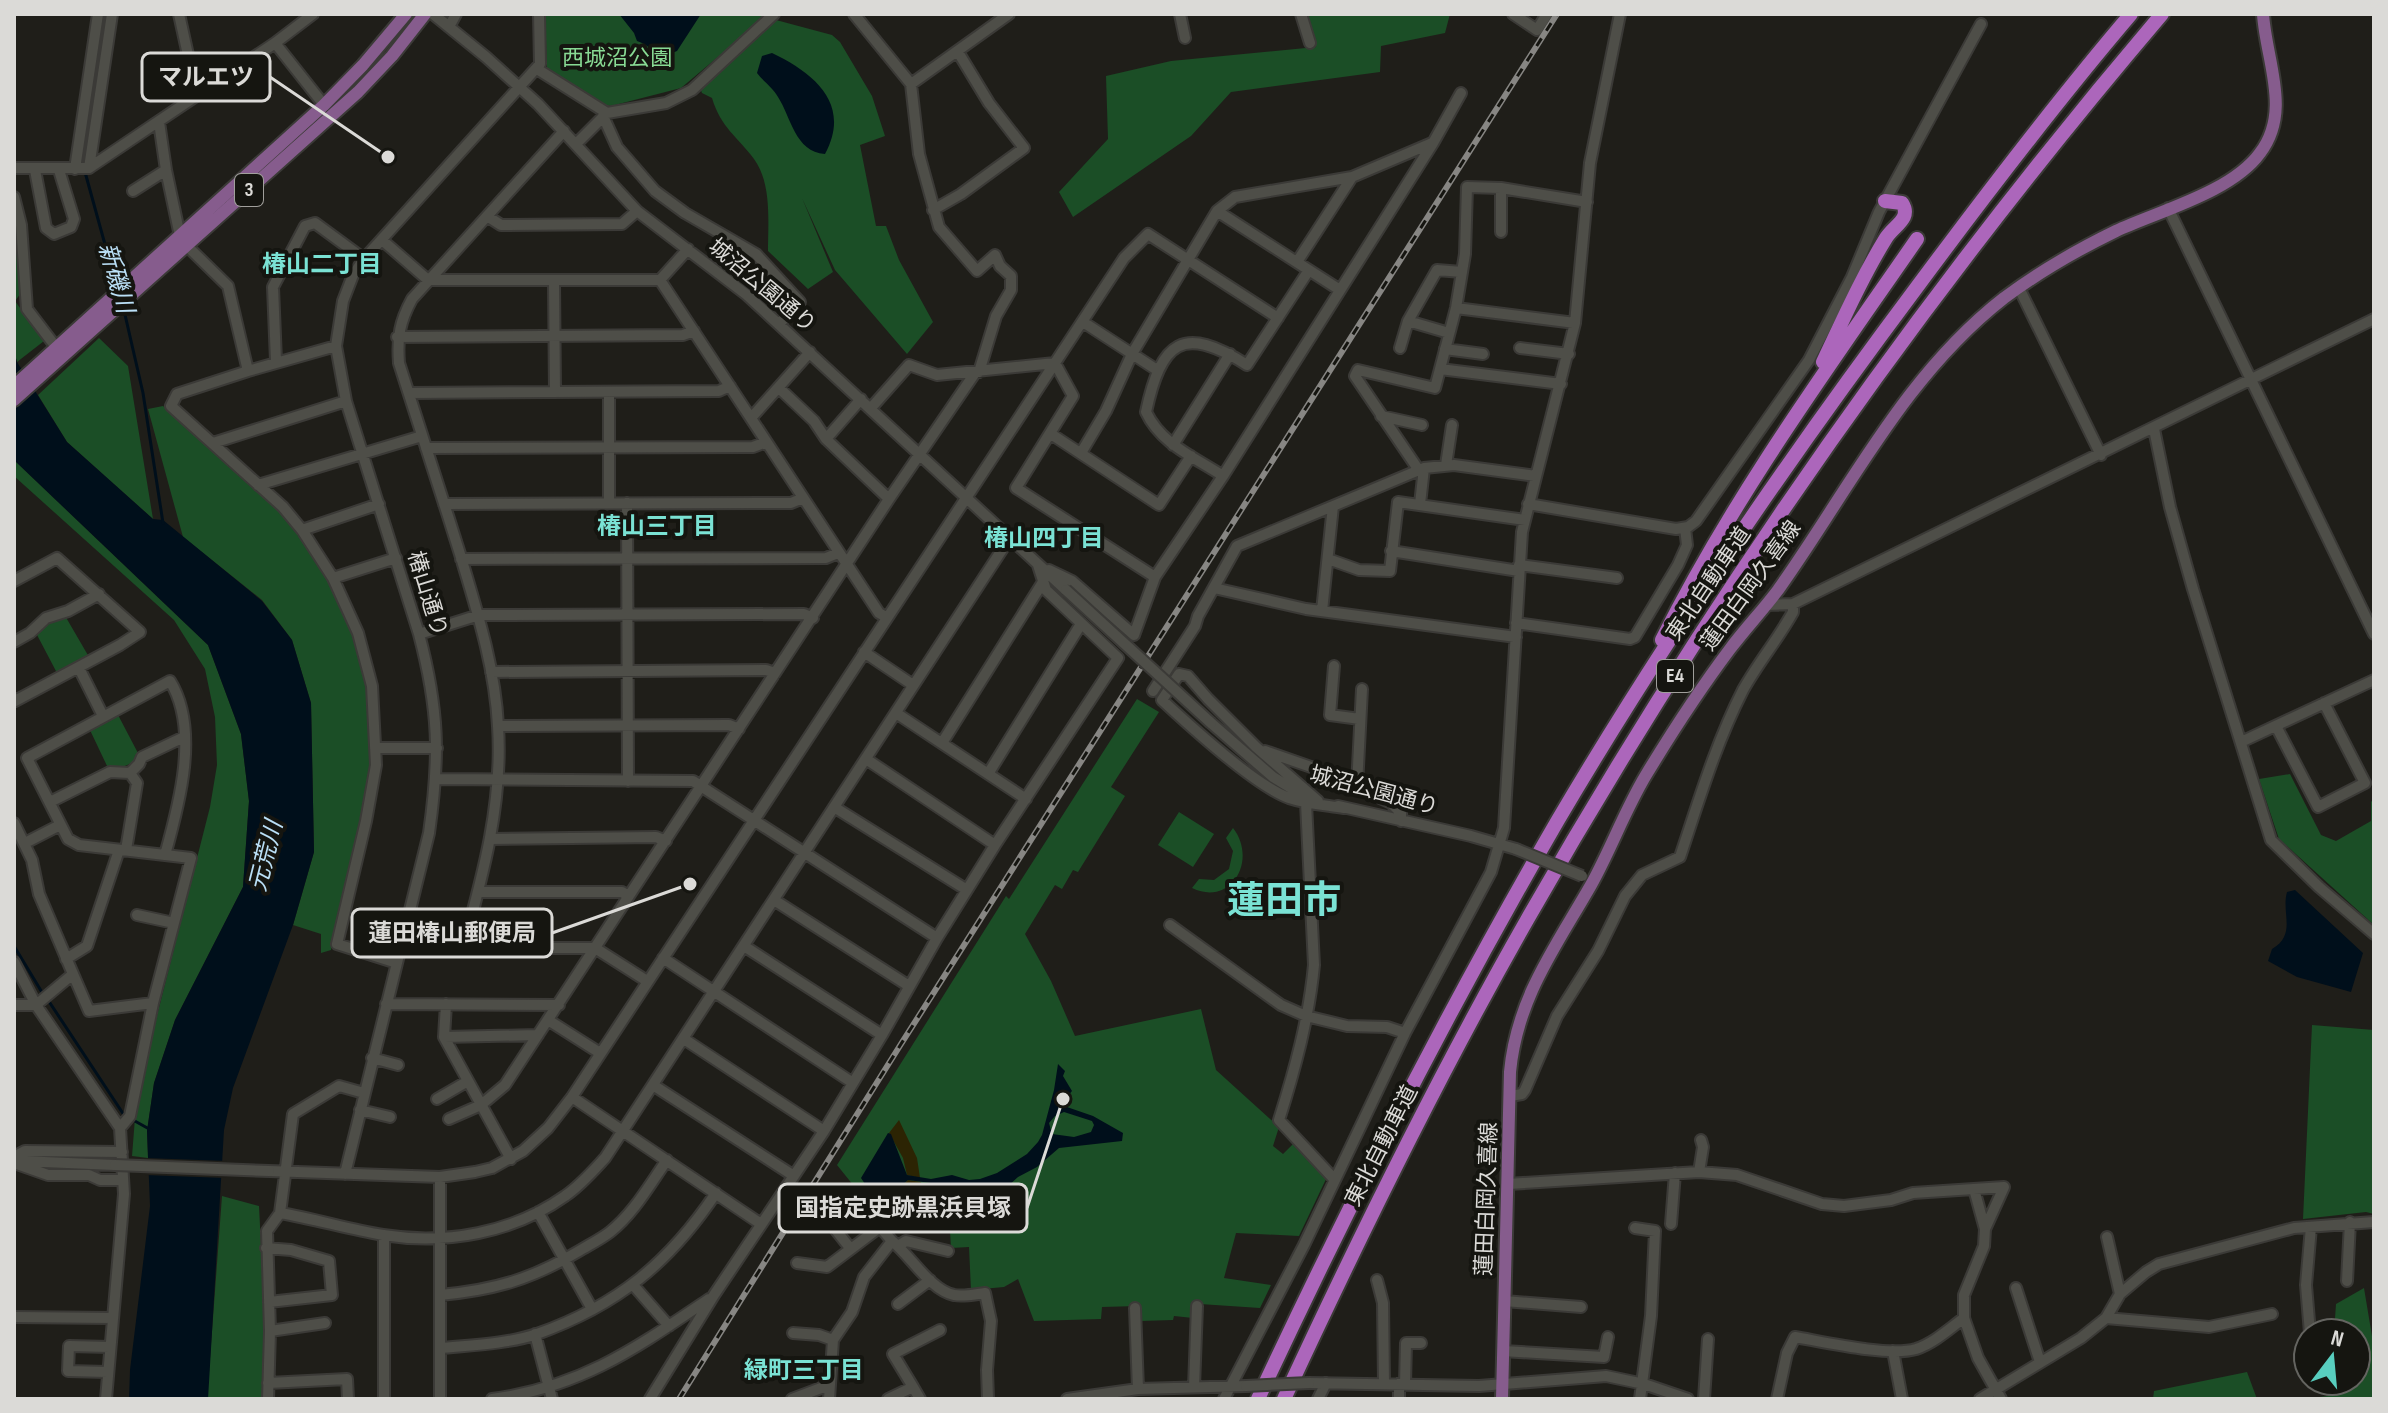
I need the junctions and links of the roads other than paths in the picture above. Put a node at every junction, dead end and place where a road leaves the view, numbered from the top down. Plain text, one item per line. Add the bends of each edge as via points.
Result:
1 (98, 14) edge
2 (112, 14) edge
3 (179, 14) edge
4 (313, 14) edge
5 (406, 14) edge
6 (425, 14) edge
7 (433, 14) edge
8 (456, 14) edge
9 (539, 14) edge
10 (774, 14) edge
11 (854, 14) edge
12 (1009, 14) edge
13 (1180, 14) edge
14 (1301, 14) edge
15 (1513, 14) edge
16 (1547, 14) edge
17 (1620, 14) edge
18 (2131, 14) edge
19 (2162, 14) edge
20 (2263, 14) edge
21 (1981, 24) dead end
22 (449, 27) junction
23 (1185, 38) dead end
24 (275, 43) junction
25 (1310, 43) dead end
26 (958, 52) junction
27 (537, 69) junction
28 (911, 84) junction
29 (521, 88) junction
30 (1461, 93) dead end
31 (197, 96) junction
32 (324, 105) junction
33 (605, 115) junction
34 (159, 122) junction
35 (564, 131) junction
36 (1433, 143) junction
37 (576, 144) junction
38 (15, 168) edge
39 (89, 168) junction
40 (75, 169) junction
41 (35, 170) junction
42 (59, 170) junction
43 (166, 170) junction
44 (1352, 177) junction
45 (1501, 188) junction
46 (133, 191) dead end
47 (14, 197) edge
48 (1885, 201) junction
49 (1587, 202) junction
50 (2168, 208) junction
51 (933, 210) junction
52 (637, 211) junction
53 (1217, 211) junction
54 (487, 216) junction
55 (1501, 232) dead end
56 (1917, 239) dead end
57 (382, 240) junction
58 (183, 241) junction
59 (688, 249) junction
60 (1188, 258) junction
61 (364, 259) junction
62 (1297, 262) junction
63 (1309, 270) junction
64 (1462, 272) junction
65 (428, 280) junction
66 (660, 280) junction
67 (554, 282) junction
68 (2019, 288) junction
69 (1340, 290) junction
70 (1456, 308) junction
71 (1278, 318) junction
72 (2374, 319) edge
73 (1408, 321) junction
74 (1083, 322) junction
75 (1575, 323) junction
76 (779, 324) junction
77 (694, 331) junction
78 (1449, 333) junction
79 (555, 336) junction
80 (397, 337) junction
81 (336, 346) junction
82 (1400, 348) dead end
83 (1520, 348) dead end
84 (1445, 349) junction
85 (810, 352) junction
86 (1132, 354) junction
87 (1230, 354) junction
88 (1483, 354) dead end
89 (1569, 354) junction
90 (57, 355) junction
91 (276, 361) junction
92 (1055, 363) junction
93 (1440, 369) junction
94 (1157, 370) junction
95 (248, 371) junction
96 (977, 373) junction
97 (2252, 379) junction
98 (1561, 384) junction
99 (14, 386) edge
100 (730, 386) junction
101 (779, 388) junction
102 (1811, 391) junction
103 (555, 392) junction
104 (609, 392) junction
105 (409, 393) junction
106 (861, 399) junction
107 (14, 400) edge
108 (346, 401) junction
109 (871, 408) junction
110 (1381, 416) junction
111 (751, 418) junction
112 (1422, 425) dead end
113 (1452, 425) dead end
114 (2154, 429) junction
115 (1051, 434) junction
116 (422, 436) junction
117 (826, 439) junction
118 (766, 442) junction
119 (213, 443) junction
120 (1173, 445) junction
121 (609, 447) junction
122 (426, 448) junction
123 (362, 453) junction
124 (1081, 453) junction
125 (920, 455) junction
126 (2101, 455) junction
127 (1191, 456) junction
128 (1446, 465) junction
129 (1421, 469) junction
130 (1223, 476) junction
131 (1536, 476) junction
132 (258, 485) junction
133 (965, 496) junction
134 (803, 498) junction
135 (889, 499) junction
136 (609, 503) junction
137 (627, 503) junction
138 (379, 504) junction
139 (444, 504) junction
140 (1420, 504) junction
141 (1528, 504) junction
142 (1333, 506) junction
143 (1525, 520) junction
144 (1685, 528) junction
145 (302, 530) junction
146 (1009, 539) junction
147 (1391, 551) junction
148 (838, 553) junction
149 (396, 558) junction
150 (461, 559) junction
151 (627, 559) junction
152 (1328, 559) junction
153 (847, 565) junction
154 (1038, 565) junction
155 (1519, 568) junction
156 (1155, 577) junction
157 (333, 578) junction
158 (1617, 578) dead end
159 (14, 581) edge
160 (1043, 582) junction
161 (1214, 588) junction
162 (99, 594) junction
163 (1793, 604) junction
164 (1766, 605) junction
165 (1322, 611) junction
166 (627, 614) junction
167 (479, 615) junction
168 (886, 617) junction
169 (813, 618) junction
170 (1516, 623) junction
171 (1081, 624) junction
172 (419, 634) junction
173 (2374, 634) edge
174 (1516, 637) junction
175 (14, 642) edge
176 (864, 652) junction
177 (1334, 666) dead end
178 (79, 668) junction
179 (628, 670) junction
180 (491, 672) junction
181 (775, 673) junction
182 (2374, 680) edge
183 (913, 685) junction
184 (1362, 689) dead end
185 (1153, 691) dead end
186 (14, 699) edge
187 (1632, 702) junction
188 (2324, 703) junction
189 (896, 713) junction
190 (103, 716) junction
191 (1360, 719) junction
192 (628, 725) junction
193 (498, 726) junction
194 (2276, 726) junction
195 (739, 729) junction
196 (184, 737) junction
197 (2241, 742) junction
198 (942, 743) junction
199 (1256, 747) junction
200 (375, 748) junction
201 (437, 748) junction
202 (866, 759) junction
203 (130, 773) junction
204 (988, 774) junction
205 (437, 779) junction
206 (497, 781) junction
207 (628, 781) junction
208 (702, 786) junction
209 (1357, 786) junction
210 (1026, 799) junction
211 (1318, 801) junction
212 (50, 802) junction
213 (1306, 803) junction
214 (834, 807) junction
215 (1344, 808) junction
216 (754, 819) junction
217 (1401, 821) junction
218 (14, 823) edge
219 (60, 825) junction
220 (491, 839) junction
221 (666, 841) junction
222 (25, 843) junction
223 (1501, 843) junction
224 (995, 845) junction
225 (122, 850) junction
226 (805, 852) junction
227 (165, 855) junction
228 (1587, 878) junction
229 (967, 890) junction
230 (478, 892) junction
231 (628, 896) junction
232 (774, 900) junction
233 (137, 915) dead end
234 (174, 923) junction
235 (1170, 925) dead end
236 (2374, 934) edge
237 (937, 938) junction
238 (744, 946) junction
239 (400, 948) junction
240 (463, 948) junction
241 (595, 948) junction
242 (663, 958) junction
243 (66, 959) junction
244 (14, 962) edge
245 (397, 963) junction
246 (73, 974) junction
247 (647, 981) junction
248 (909, 986) junction
249 (714, 991) junction
250 (153, 1003) junction
251 (386, 1004) junction
252 (446, 1004) junction
253 (14, 1005) edge
254 (36, 1005) junction
255 (559, 1005) junction
256 (1306, 1016) junction
257 (548, 1020) junction
258 (1405, 1033) junction
259 (538, 1035) junction
260 (882, 1035) junction
261 (444, 1037) junction
262 (684, 1039) junction
263 (600, 1053) junction
264 (372, 1058) junction
265 (398, 1065) dead end
266 (468, 1081) junction
267 (853, 1083) junction
268 (653, 1085) junction
269 (364, 1093) junction
270 (1510, 1096) junction
271 (572, 1097) junction
272 (437, 1099) dead end
273 (481, 1105) junction
274 (360, 1110) junction
275 (390, 1117) dead end
276 (449, 1119) dead end
277 (120, 1128) junction
278 (623, 1131) junction
279 (824, 1131) junction
280 (1701, 1140) dead end
281 (122, 1152) junction
282 (511, 1159) junction
283 (667, 1160) junction
284 (14, 1161) edge
285 (286, 1171) junction
286 (1699, 1172) junction
287 (1675, 1173) junction
288 (345, 1174) junction
289 (794, 1176) junction
290 (440, 1177) junction
291 (122, 1180) junction
292 (1335, 1180) junction
293 (1508, 1184) junction
294 (1974, 1189) junction
295 (716, 1193) junction
296 (538, 1212) junction
297 (280, 1213) junction
298 (824, 1215) dead end
299 (2350, 1222) junction
300 (2374, 1222) edge
301 (761, 1224) junction
302 (1671, 1224) dead end
303 (2311, 1227) junction
304 (1635, 1228) dead end
305 (1985, 1229) junction
306 (384, 1235) junction
307 (440, 1237) junction
308 (2107, 1237) dead end
309 (895, 1244) junction
310 (266, 1248) junction
311 (850, 1248) junction
312 (948, 1251) dead end
313 (564, 1260) junction
314 (797, 1263) dead end
315 (930, 1280) junction
316 (1377, 1280) dead end
317 (2347, 1281) dead end
318 (634, 1286) junction
319 (2016, 1288) dead end
320 (2120, 1294) junction
321 (440, 1295) junction
322 (714, 1295) junction
323 (1504, 1301) junction
324 (269, 1302) junction
325 (898, 1304) dead end
326 (1197, 1306) dead end
327 (1581, 1307) dead end
328 (1135, 1308) dead end
329 (592, 1309) junction
330 (2272, 1314) dead end
331 (14, 1317) edge
332 (2309, 1317) edge
333 (112, 1318) junction
334 (1964, 1318) junction
335 (2106, 1318) junction
336 (325, 1323) dead end
337 (669, 1326) junction
338 (940, 1330) dead end
339 (270, 1331) junction
340 (793, 1333) dead end
341 (535, 1334) junction
342 (1608, 1337) dead end
343 (1708, 1339) dead end
344 (833, 1340) junction
345 (1421, 1343) dead end
346 (110, 1347) junction
347 (440, 1348) junction
348 (1503, 1351) junction
349 (1893, 1351) junction
350 (2040, 1362) junction
351 (108, 1372) junction
352 (268, 1383) junction
353 (1326, 1383) junction
354 (1384, 1383) junction
355 (1502, 1383) junction
356 (1402, 1384) junction
357 (1644, 1384) junction
358 (829, 1385) junction
359 (1230, 1386) junction
360 (913, 1387) junction
361 (1194, 1387) junction
362 (1138, 1389) junction
363 (1994, 1389) junction
364 (551, 1394) edge
365 (106, 1399) edge
366 (268, 1399) edge
367 (348, 1399) edge
368 (384, 1399) edge
369 (440, 1399) edge
370 (492, 1399) edge
371 (650, 1399) edge
372 (792, 1399) edge
373 (829, 1399) edge
374 (888, 1399) edge
375 (920, 1399) edge
376 (988, 1399) edge
377 (1070, 1399) edge
378 (1224, 1399) edge
379 (1258, 1399) edge
380 (1284, 1399) edge
381 (1318, 1399) edge
382 (1399, 1399) edge
383 (1502, 1399) edge
384 (1640, 1399) edge
385 (1688, 1399) edge
386 (1704, 1399) edge
387 (1777, 1399) edge
388 (1902, 1399) edge
389 (1980, 1399) edge
390 (2001, 1399) edge

1 - 40 street
2 - 39 street
3 - 31 street
4 - 24 street
5 - 32 main road, 3
6 - 58 main road, 3 via 358,92
7 - 22 street, 城沼公園通り
8 - 22 street
9 - 27 street
10 - 33 street via 692,90 666,103
11 - 28 street
12 - 26 street
13 - 23 street
14 - 25 street
15 - 16 street via 1537,30
17 - 49 street via 1595,129
18 - 187 highway, 東北自動車道 / E4 via 1997,180 1822,414
19 - 380 highway, 東北自動車道 / E4 via 1922,316 1747,565 1644,724 1480,1006
20 - 50 main road, 蓮田白岡久喜線 via 2277,107 2268,141 2233,177
21 - 48 street
22 - 29 street, 城沼公園通り
24 - 31 street
24 - 32 street
26 - 28 street
26 - 51 street via 1024,148
27 - 29 street, 椿山通り
27 - 33 street
28 - 51 street via 919,154
29 - 35 street, 城沼公園通り
29 - 57 street, 椿山通り
30 - 36 street
31 - 34 street
32 - 58 main road, 3
33 - 37 street
33 - 76 street via 617,147 655,191 756,254 800,302
34 - 39 street
34 - 43 street
35 - 37 street, 城沼公園通り
35 - 54 street
36 - 44 street
36 - 69 street
37 - 52 street, 城沼公園通り
38 - 41 street
39 - 40 street
40 - 42 street
41 - 42 street
41 - 42 street via 46,228 54,234 71,227 74,219
43 - 46 street
43 - 58 street
44 - 53 street via 1246,194
44 - 62 street
45 - 49 street
45 - 55 street
45 - 64 street via 1467,187
47 - 90 street via 27,309
48 - 102 highway via 1902,203 1905,217 1870,267
48 - 144 street via 1809,360 1696,521
49 - 75 street
50 - 68 main road, 蓮田白岡久喜線 via 2092,243
50 - 97 street
51 - 96 street via 939,227 977,271 995,255 1011,276 1011,290 996,316
52 - 54 street via 622,224 501,225
52 - 59 street, 城沼公園通り
53 - 60 street
53 - 62 street
54 - 65 street
56 - 102 highway
57 - 61 street, 椿山通り
57 - 65 street
58 - 90 main road, 3
58 - 95 street via 228,286
59 - 66 street
59 - 76 street, 城沼公園通り
60 - 71 street
60 - 74 street via 1148,234 1124,258
60 - 86 street
61 - 81 street, 椿山通り via 343,301
61 - 91 street via 315,223 305,226 273,287
62 - 63 street
63 - 69 street
63 - 71 street
64 - 70 street
64 - 73 street via 1437,270
65 - 67 street
65 - 80 street via 402,317
66 - 67 street
66 - 77 street
67 - 79 street
68 - 126 street
68 - 164 main road, 蓮田白岡久喜線 via 1956,341 1904,401
69 - 130 street
70 - 75 street
70 - 78 street
71 - 87 street via 1247,365
72 - 97 street
73 - 78 street
73 - 82 street
74 - 86 street
74 - 92 street
75 - 89 street
76 - 85 street, 城沼公園通り
77 - 79 street
77 - 100 street
78 - 84 street
79 - 80 street
79 - 103 street
80 - 105 street
81 - 91 street
81 - 108 street, 椿山通り
83 - 89 street
84 - 88 street
84 - 93 street
85 - 101 street
85 - 106 street, 城沼公園通り
86 - 94 street
86 - 124 street
87 - 94 street via 1195,341 1172,350
87 - 120 street
89 - 98 street
90 - 99 main road, 3
90 - 107 main road, 3
91 - 95 street
92 - 96 street
92 - 115 street via 1073,396
92 - 133 street
93 - 98 street
93 - 110 street via 1435,388 1358,370 1355,376
94 - 120 street via 1146,412 1153,428
95 - 119 street via 177,394 171,406
96 - 109 street via 937,375 909,365
96 - 125 street
97 - 114 street
97 - 173 street
98 - 131 street
100 - 104 street via 719,391
100 - 111 street
101 - 111 street
101 - 117 street
102 - 187 highway via 1680,604
103 - 104 street
103 - 105 street
104 - 121 street
105 - 116 street
106 - 109 street, 城沼公園通り
106 - 117 street
108 - 119 street
108 - 123 street, 椿山通り
109 - 125 street, 城沼公園通り
110 - 112 street
110 - 129 street
111 - 118 street
113 - 128 street
114 - 126 street
114 - 197 street via 2189,576
115 - 124 street
115 - 156 street via 1016,488
116 - 122 street
116 - 123 street
117 - 135 street
118 - 121 street via 753,447
118 - 134 street
119 - 132 street
120 - 127 street
121 - 122 street
121 - 136 street
122 - 139 street
123 - 132 street
123 - 138 street, 椿山通り
124 - 127 street via 1159,505
125 - 133 street, 城沼公園通り
125 - 135 street
126 - 163 street
127 - 130 street
128 - 129 street
128 - 131 street
129 - 140 street
129 - 142 street
130 - 156 street
131 - 141 street
132 - 145 street
133 - 146 street, 城沼公園通り
133 - 168 street
134 - 137 street via 791,503
134 - 148 street
135 - 153 street
136 - 137 street
136 - 139 street
137 - 151 street
138 - 145 street
138 - 149 street, 椿山通り
139 - 150 street
140 - 143 street
140 - 147 street via 1398,502
141 - 143 street
141 - 144 street
142 - 152 street
142 - 161 street via 1237,546
143 - 155 street
144 - 170 street via 1687,545 1678,565 1635,637
145 - 157 street
146 - 154 street, 城沼公園通り
146 - 183 street
147 - 152 street via 1390,571 1359,570
147 - 155 street
148 - 151 street via 826,558
148 - 153 street
149 - 157 street
149 - 172 street, 椿山通り
150 - 151 street
150 - 167 street
151 - 166 street
152 - 165 street
153 - 168 street
153 - 169 street
154 - 156 street via 1072,581 1134,635
154 - 160 street
154 - 211 street, 城沼公園通り, bridge via 1273,777
155 - 158 street
155 - 170 street
157 - 200 street via 358,633 372,686
159 - 162 street via 57,558
160 - 171 street
160 - 198 street
161 - 165 street
161 - 185 street
162 - 175 street via 46,618
162 - 178 street via 140,632
163 - 164 street
163 - 270 street via 1731,717 1680,857 1642,875 1625,896 1557,1016 1525,1090
164 - 228 main road, 蓮田白岡久喜線 via 1666,743
165 - 174 street
166 - 167 street
166 - 169 street
166 - 179 street
167 - 172 street
167 - 180 street
168 - 176 street
169 - 181 street
170 - 174 street
171 - 204 street
171 - 210 street via 1118,658
172 - 201 street, 椿山通り via 437,721
174 - 223 street
176 - 183 street
176 - 216 street
177 - 191 street via 1330,715
178 - 186 street
178 - 190 street
179 - 180 street
179 - 181 street
179 - 192 street
180 - 193 street
181 - 195 street
182 - 188 street
183 - 189 street
184 - 191 street
187 - 379 highway, 東北自動車道 / E4 via 1469,979
188 - 194 street
188 - 194 street via 2365,783 2318,807
189 - 198 street
189 - 202 street
190 - 196 street via 170,681 177,692
190 - 212 street via 27,758
191 - 209 street
192 - 193 street
192 - 195 street
192 - 207 street
193 - 206 street
194 - 197 street
195 - 208 street
196 - 203 street via 142,757
196 - 227 street via 179,803
197 - 236 street via 2271,840
198 - 204 street
199 - 209 street
199 - 211 street
199 - 213 street via 1188,676 1179,674 1162,700 1272,789
200 - 201 street
200 - 245 street via 366,821 337,944
201 - 205 street, 椿山通り
202 - 214 street
202 - 224 street
203 - 212 street via 110,772
203 - 225 street via 137,783
204 - 210 street
205 - 206 street
205 - 239 street, 椿山通り
206 - 207 street
206 - 220 street
207 - 208 street via 693,781
208 - 216 street
208 - 221 street
209 - 217 street via 1397,808
210 - 224 street
211 - 215 street, 城沼公園通り
212 - 219 street
213 - 215 street
213 - 256 street via 1314,965
214 - 226 street
214 - 229 street
215 - 217 street, 城沼公園通り
216 - 226 street
216 - 242 street
217 - 223 street, 城沼公園通り
218 - 222 street
219 - 222 street
219 - 225 street via 79,845
220 - 221 street
220 - 230 street
221 - 231 street
222 - 243 street
223 - 228 street, 城沼公園通り, bridge
223 - 258 street via 1491,872
224 - 229 street
225 - 227 street
225 - 243 street via 87,946
226 - 232 street
226 - 237 street
227 - 234 street via 191,858
228 - 270 main road, 蓮田白岡久喜線 via 1525,1002 1514,1044
229 - 237 street
230 - 231 street
230 - 240 street
231 - 241 street
232 - 238 street
232 - 248 street
233 - 234 street
234 - 250 street
235 - 256 street via 1281,1005
237 - 248 street
238 - 249 street
238 - 260 street
239 - 240 street
239 - 245 street, 椿山通り
240 - 241 street
241 - 247 street
241 - 255 street
242 - 247 street
242 - 249 street
243 - 246 street
244 - 254 street
245 - 251 street, 椿山通り
246 - 250 street via 89,1011
246 - 254 street
247 - 263 street
248 - 260 street
249 - 262 street
249 - 267 street
250 - 277 street via 130,1116
251 - 252 street
251 - 264 street, 椿山通り
252 - 255 street
252 - 261 street
253 - 254 street
254 - 277 street
255 - 257 street
256 - 258 street
256 - 292 street via 1279,1120
257 - 259 street
257 - 263 street
258 - 292 street
259 - 261 street
259 - 273 street via 505,1085
260 - 267 street
261 - 266 street
262 - 268 street
262 - 279 street
263 - 271 street
264 - 265 street
264 - 269 street, 椿山通り
266 - 272 street
266 - 273 street
267 - 279 street
268 - 278 street
268 - 289 street
269 - 274 street, 椿山通り
269 - 285 street via 339,1086 293,1114
270 - 293 main road, 蓮田白岡久喜線
271 - 278 street
271 - 282 street via 543,1134
273 - 276 street
273 - 282 street
274 - 275 street
274 - 288 street, 椿山通り
277 - 281 street
278 - 283 street
278 - 296 street via 587,1176
279 - 289 street
280 - 286 street
281 - 284 street via 25,1151
281 - 291 street
282 - 290 street
283 - 295 street
283 - 313 street via 610,1232
284 - 285 street, bridge
284 - 291 street via 48,1175
285 - 288 street
285 - 297 street
286 - 287 street
286 - 294 street via 1737,1175 1822,1204 1844,1206
287 - 293 street
287 - 302 street
288 - 290 street
289 - 301 street
290 - 307 street
291 - 333 street
292 - 359 street
293 - 323 main road, 蓮田白岡久喜線
294 - 305 street
294 - 305 street via 2004,1187
295 - 301 street
295 - 318 street via 677,1246
296 - 307 street via 489,1233
296 - 313 street
297 - 306 street
297 - 310 street via 267,1231
298 - 311 street
299 - 300 street
299 - 303 street
299 - 317 street
301 - 322 street
303 - 320 street via 2159,1264
303 - 332 street
304 - 357 street via 1655,1231
305 - 334 street via 1984,1246 1964,1295
306 - 307 street
306 - 368 street
307 - 321 street
308 - 320 street
309 - 311 street via 880,1227
309 - 312 street via 906,1241
309 - 315 street
309 - 344 street via 864,1277 852,1312
310 - 324 street
310 - 324 street via 329,1261 332,1295
311 - 314 street via 827,1267
313 - 321 street via 505,1286
313 - 329 street
315 - 325 street
315 - 376 street via 957,1296 985,1293 991,1321
316 - 354 street via 1383,1303
318 - 329 street
318 - 337 street
319 - 350 street
320 - 335 street
321 - 347 street
322 - 337 street
322 - 371 street
323 - 327 street
323 - 348 main road, 蓮田白岡久喜線
324 - 339 street
326 - 361 street
328 - 362 street
329 - 341 street
330 - 335 street via 2209,1327
331 - 333 street
333 - 346 street
334 - 349 street via 1929,1343
334 - 363 street
335 - 350 street
336 - 339 street
337 - 364 street
338 - 360 street via 893,1354
339 - 352 street
340 - 344 street
341 - 347 street
341 - 364 street
342 - 348 street via 1604,1357
343 - 386 street
344 - 358 street
345 - 356 street via 1406,1343
346 - 351 street
346 - 351 street via 69,1346 68,1371
347 - 369 street
348 - 355 main road, 蓮田白岡久喜線
349 - 387 street via 1795,1337
349 - 388 street
350 - 363 street
351 - 365 street
352 - 366 street
352 - 367 street via 347,1379
353 - 354 street
353 - 359 street, bridge
353 - 381 street
354 - 356 street
355 - 356 street
355 - 357 street via 1606,1376
355 - 383 main road, 蓮田白岡久喜線
356 - 382 street
357 - 384 street
357 - 385 street
358 - 372 street
358 - 373 street
359 - 361 street
359 - 378 street
360 - 374 street
360 - 375 street
361 - 362 street
362 - 377 street
363 - 389 street
363 - 390 street
364 - 370 street

